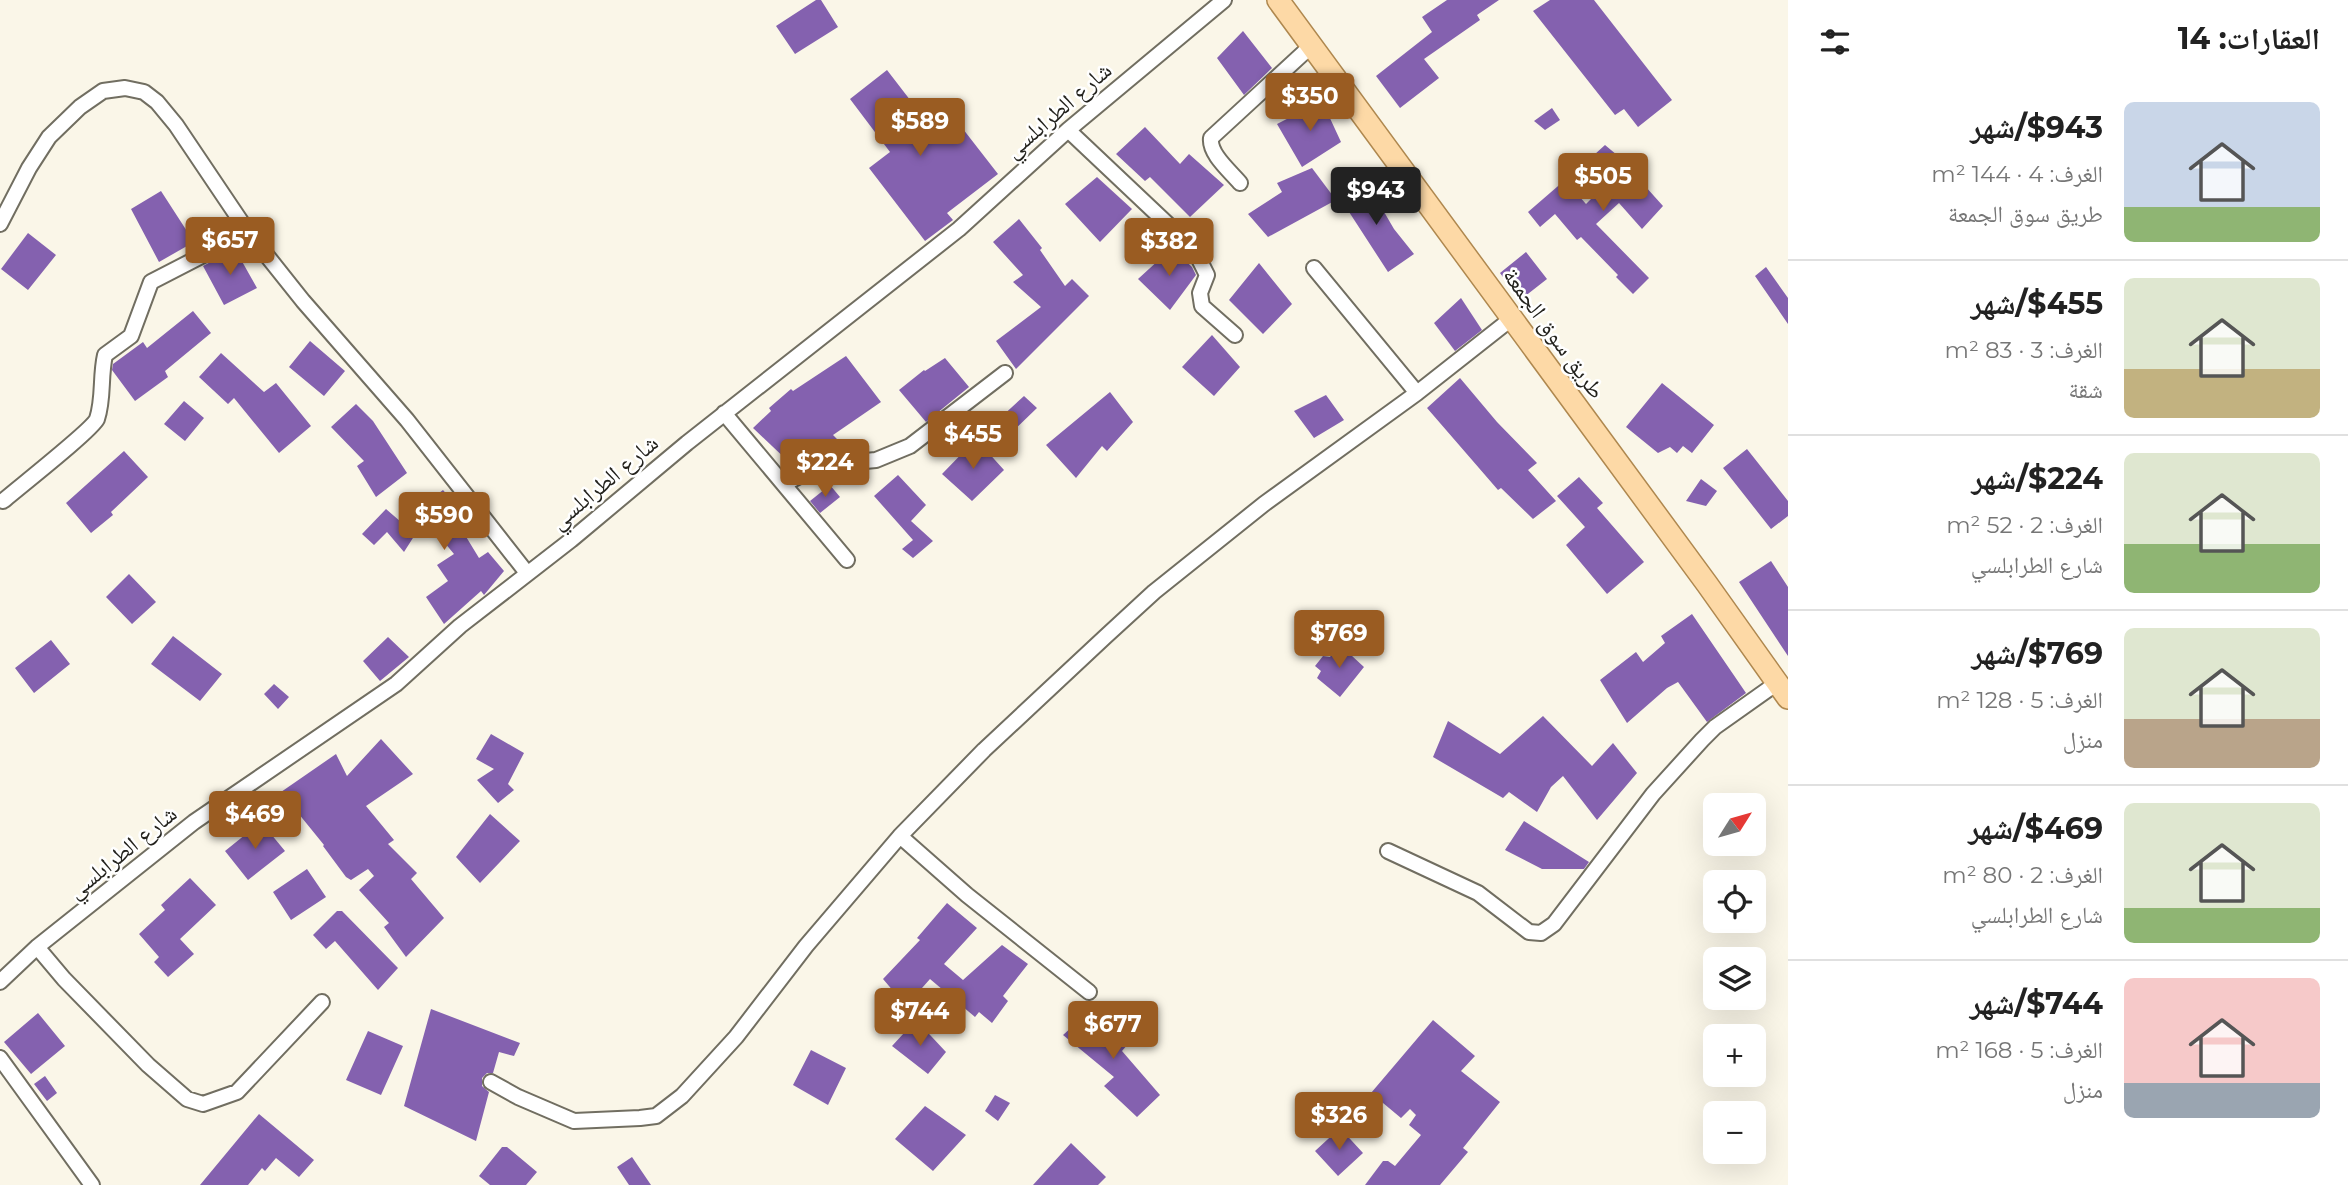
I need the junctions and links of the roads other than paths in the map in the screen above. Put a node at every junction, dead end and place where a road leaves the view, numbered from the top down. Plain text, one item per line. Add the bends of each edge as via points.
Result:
1 (1224, 0) edge
2 (1278, 0) edge
3 (1311, 46) junction
4 (1068, 130) junction
5 (1240, 183) dead end
6 (0, 224) edge
7 (248, 232) junction
8 (1314, 268) dead end
9 (1511, 319) junction
10 (1235, 335) dead end
11 (1005, 373) dead end
12 (1417, 393) junction
13 (724, 413) junction
14 (784, 484) junction
15 (3, 501) dead end
16 (847, 560) dead end
17 (527, 573) junction
18 (1782, 691) edge
19 (900, 836) junction
20 (1388, 851) dead end
21 (37, 947) junction
22 (0, 982) edge
23 (1089, 992) dead end
24 (322, 1002) dead end
25 (0, 1058) edge
26 (491, 1082) dead end
27 (92, 1185) edge

1 - 4 street, شارع الطرابلسي
2 - 3 main road, طريق سوق الجمعة
3 - 5 street via 1211,138 1213,150
3 - 9 main road, طريق سوق الجمعة
4 - 10 street via 1194,250 1207,275 1200,293 1202,306
4 - 13 street, شارع الطرابلسي via 959,229
6 - 7 street via 49,137 103,91 125,88 144,92 157,102
7 - 15 street via 150,282 131,336 105,355 103,398 95,423
7 - 17 street via 407,420
8 - 12 street
9 - 12 street
9 - 18 main road, طريق سوق الجمعة
11 - 14 street via 910,446 876,460 821,465
12 - 19 street via 1154,592 984,750
13 - 14 street
13 - 17 street, شارع الطرابلسي
14 - 16 street
17 - 21 street, شارع الطرابلسي via 460,625 396,684 194,822
18 - 20 street via 1715,727 1702,740 1653,794 1554,924 1541,933 1529,932 1478,893
19 - 23 street
19 - 26 street via 736,1037 682,1096 656,1116 574,1121
21 - 22 street, شارع الطرابلسي
21 - 24 street via 148,1065 187,1099 203,1104 237,1093
25 - 27 street

